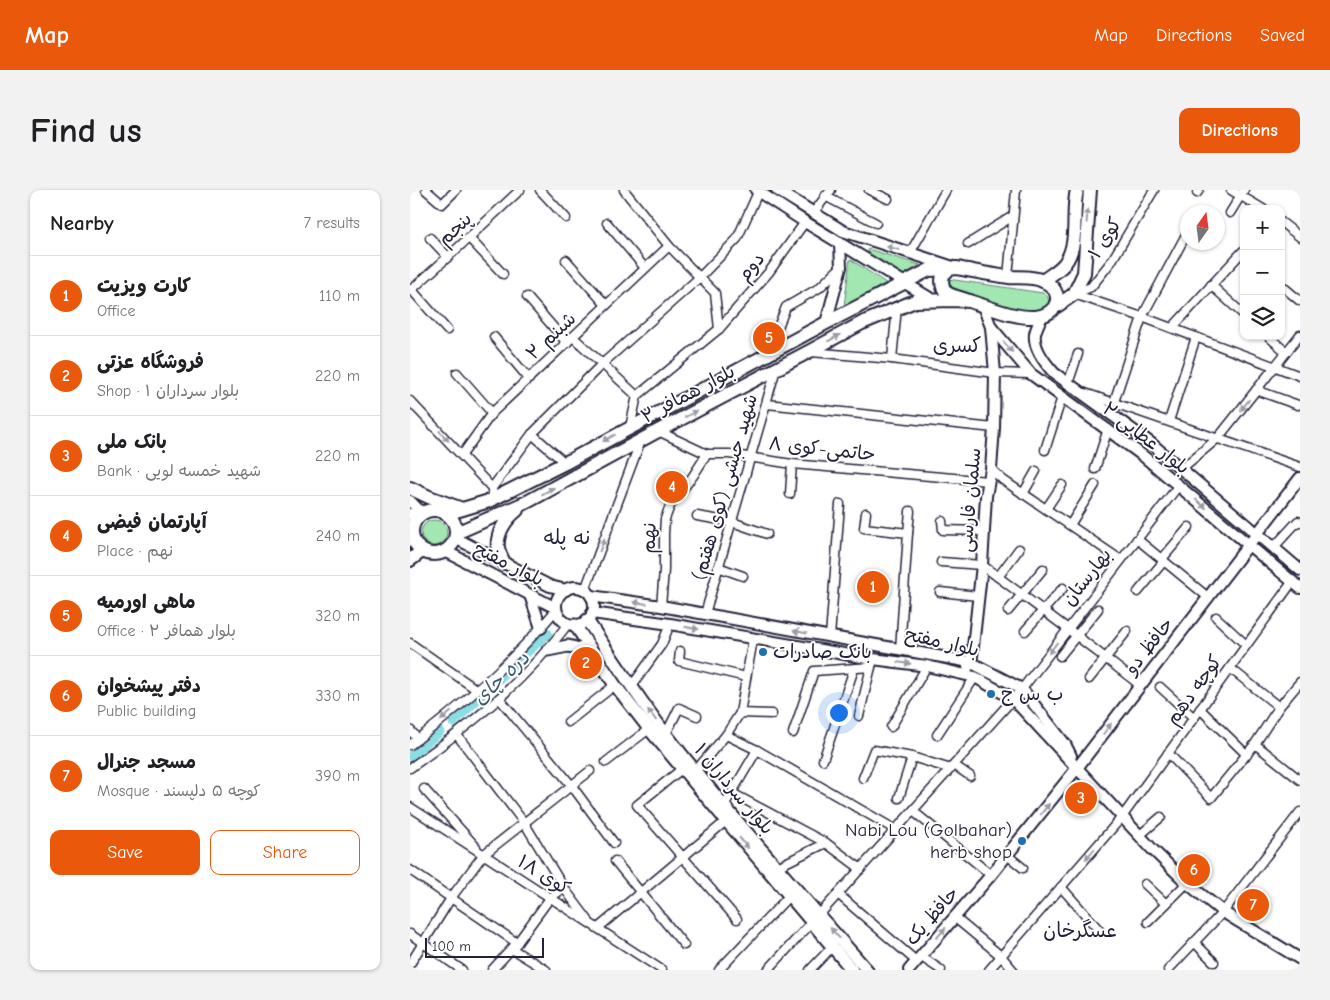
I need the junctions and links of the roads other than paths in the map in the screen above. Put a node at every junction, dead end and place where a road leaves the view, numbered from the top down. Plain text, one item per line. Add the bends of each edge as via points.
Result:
1 (426, 190) edge
2 (456, 190) edge
3 (520, 190) edge
4 (540, 190) edge
5 (624, 190) edge
6 (758, 190) edge
7 (777, 190) edge
8 (869, 190) edge
9 (946, 190) edge
10 (1016, 190) edge
11 (1077, 190) edge
12 (1090, 190) edge
13 (1154, 190) edge
14 (1231, 190) edge
15 (828, 193) edge
16 (1242, 193) edge
17 (888, 199) dead end
18 (1258, 205) edge
19 (813, 213) junction
20 (1230, 213) dead end
21 (1013, 216) junction
22 (566, 218) dead end
23 (805, 222) junction
24 (607, 223) dead end
25 (876, 223) dead end
26 (1285, 225) edge
27 (853, 234) junction
28 (1300, 237) edge
29 (430, 238) dead end
30 (469, 238) junction
31 (968, 244) dead end
32 (843, 245) junction
33 (1180, 245) edge
34 (669, 246) junction
35 (910, 254) junction
36 (1240, 255) edge
37 (448, 258) junction
38 (566, 260) dead end
39 (841, 267) junction
40 (645, 268) junction
41 (952, 269) junction
42 (503, 274) dead end
43 (700, 276) junction
44 (1008, 277) junction
45 (1043, 281) junction
46 (905, 283) junction
47 (1210, 285) junction
48 (1285, 288) edge
49 (411, 290) edge
50 (1074, 294) junction
51 (527, 297) dead end
52 (933, 300) junction
53 (970, 301) junction
54 (1300, 301) edge
55 (606, 305) junction
56 (983, 306) junction
57 (1057, 306) junction
58 (897, 307) junction
59 (1240, 311) edge
60 (1042, 316) junction
61 (1142, 317) junction
62 (826, 323) junction
63 (991, 327) junction
64 (1172, 328) junction
65 (448, 330) dead end
66 (719, 330) junction
67 (776, 332) dead end
68 (1300, 335) edge
69 (494, 337) dead end
70 (573, 337) junction
71 (1196, 337) junction
72 (1272, 340) edge
73 (567, 343) junction
74 (810, 352) junction
75 (1286, 352) junction
76 (1078, 354) dead end
77 (892, 360) junction
78 (602, 364) junction
79 (1274, 366) junction
80 (776, 369) junction
81 (457, 373) dead end
82 (995, 373) junction
83 (1031, 374) junction
84 (1300, 376) edge
85 (529, 379) junction
86 (1068, 384) junction
87 (1256, 390) junction
88 (1078, 391) junction
89 (637, 396) junction
90 (1062, 397) junction
91 (410, 401) edge
92 (1114, 402) junction
93 (766, 404) junction
94 (1298, 405) dead end
95 (492, 413) junction
96 (1169, 421) junction
97 (630, 427) junction
98 (994, 428) junction
99 (1108, 429) junction
100 (658, 431) junction
101 (532, 434) junction
102 (1218, 438) junction
103 (642, 440) junction
104 (1152, 444) junction
105 (1044, 450) dead end
106 (707, 454) junction
107 (462, 455) junction
108 (1142, 455) junction
109 (750, 458) junction
110 (564, 463) junction
111 (792, 464) junction
112 (1300, 467) edge
113 (991, 469) junction
114 (1096, 469) dead end
115 (1181, 469) junction
116 (1036, 471) dead end
117 (1300, 478) edge
118 (988, 481) junction
119 (1062, 485) dead end
120 (1095, 485) dead end
121 (1179, 485) junction
122 (410, 488) edge
123 (492, 494) junction
124 (790, 494) dead end
125 (1023, 494) junction
126 (410, 501) edge
127 (527, 502) junction
128 (840, 504) dead end
129 (462, 509) junction
130 (1046, 509) junction
131 (910, 512) dead end
132 (866, 513) dead end
133 (446, 514) junction
134 (417, 515) edge
135 (697, 516) dead end
136 (942, 521) dead end
137 (732, 522) junction
138 (1300, 522) edge
139 (1070, 525) junction
140 (1189, 527) dead end
141 (984, 531) junction
142 (908, 533) junction
143 (767, 534) dead end
144 (1258, 534) junction
145 (411, 535) edge
146 (456, 535) junction
147 (1138, 539) junction
148 (1249, 545) junction
149 (1020, 549) dead end
150 (1277, 549) junction
151 (422, 551) junction
152 (445, 551) junction
153 (1238, 559) junction
154 (410, 560) edge
155 (1121, 560) junction
156 (1163, 560) junction
157 (1267, 560) junction
158 (941, 562) dead end
159 (504, 563) junction
160 (982, 565) junction
161 (718, 567) junction
162 (1043, 569) dead end
163 (1300, 570) edge
164 (743, 576) dead end
165 (998, 577) junction
166 (1296, 585) edge
167 (1063, 588) dead end
168 (566, 590) junction
169 (940, 592) dead end
170 (1138, 592) dead end
171 (588, 593) junction
172 (1022, 594) junction
173 (530, 595) junction
174 (978, 596) junction
175 (1209, 598) junction
176 (661, 606) junction
177 (556, 609) junction
178 (1098, 609) dead end
179 (1043, 610) junction
180 (1008, 611) dead end
181 (705, 614) junction
182 (590, 617) junction
183 (1216, 617) dead end
184 (571, 624) junction
185 (670, 624) junction
186 (541, 628) junction
187 (1068, 628) junction
188 (1025, 632) dead end
189 (1126, 632) dead end
190 (1076, 635) junction
191 (830, 638) junction
192 (753, 639) junction
193 (410, 643) edge
194 (1246, 645) junction
195 (548, 650) junction
196 (900, 650) junction
197 (680, 651) dead end
198 (592, 652) junction
199 (1060, 656) dead end
200 (1106, 658) junction
201 (970, 662) junction
202 (872, 663) junction
203 (927, 666) junction
204 (1230, 668) junction
205 (854, 669) junction
206 (971, 676) junction
207 (746, 678) junction
208 (1089, 680) dead end
209 (1300, 682) edge
210 (615, 685) junction
211 (1140, 685) junction
212 (631, 687) junction
213 (1160, 687) dead end
214 (477, 690) junction
215 (1022, 690) junction
216 (499, 698) junction
217 (1013, 699) junction
218 (1279, 707) junction
219 (1200, 709) junction
220 (740, 713) junction
221 (772, 714) dead end
222 (697, 716) dead end
223 (859, 716) dead end
224 (1194, 718) junction
225 (568, 722) dead end
226 (891, 727) dead end
227 (649, 729) junction
228 (410, 730) edge
229 (793, 732) dead end
230 (666, 734) junction
231 (457, 735) junction
232 (726, 735) junction
233 (938, 735) dead end
234 (418, 739) junction
235 (1255, 744) junction
236 (410, 745) edge
237 (757, 750) junction
238 (1168, 753) junction
239 (1247, 755) junction
240 (912, 757) junction
241 (823, 760) dead end
242 (606, 762) dead end
243 (952, 767) junction
244 (410, 768) edge
245 (683, 768) junction
246 (1077, 768) junction
247 (696, 770) junction
248 (590, 771) dead end
249 (970, 776) dead end
250 (863, 778) dead end
251 (1300, 780) edge
252 (572, 786) junction
253 (424, 789) dead end
254 (732, 793) junction
255 (899, 798) dead end
256 (725, 804) junction
257 (410, 807) edge
258 (913, 811) junction
259 (1300, 812) edge
260 (1122, 817) junction
261 (1161, 818) dead end
262 (726, 821) junction
263 (525, 824) junction
264 (896, 830) junction
265 (1140, 835) junction
266 (614, 843) dead end
267 (826, 843) junction
268 (1007, 855) junction
269 (483, 856) junction
270 (682, 857) junction
271 (615, 861) dead end
272 (777, 867) junction
273 (1023, 868) dead end
274 (860, 869) junction
275 (410, 870) edge
276 (991, 875) junction
277 (1187, 883) junction
278 (1145, 884) dead end
279 (1062, 886) junction
280 (564, 888) junction
281 (640, 892) junction
282 (838, 894) junction
283 (789, 896) junction
284 (451, 898) junction
285 (550, 898) junction
286 (1166, 904) junction
287 (1223, 912) junction
288 (954, 917) junction
289 (737, 919) dead end
290 (815, 919) junction
291 (1148, 922) dead end
292 (594, 926) junction
293 (1099, 930) dead end
294 (410, 934) edge
295 (422, 942) junction
296 (1194, 942) junction
297 (684, 945) dead end
298 (514, 946) junction
299 (832, 947) junction
300 (1001, 956) junction
301 (1300, 958) edge
302 (918, 959) junction
303 (1214, 962) dead end
304 (410, 964) edge
305 (462, 970) edge
306 (492, 970) edge
307 (546, 970) edge
308 (662, 970) edge
309 (719, 970) edge
310 (768, 970) edge
311 (810, 970) edge
312 (852, 970) edge
313 (867, 970) edge
314 (909, 970) edge
315 (941, 970) edge
316 (989, 970) edge
317 (1013, 970) edge
318 (1168, 970) edge

1 - 2 street via 442,204
3 - 30 street, پنجم
4 - 22 street
5 - 34 street
6 - 23 street
6 - 43 street via 737,239
7 - 19 street
8 - 17 street
9 - 35 street
10 - 21 street
11 - 45 main road via 1071,251 1064,265
50 -> 12 main road via 1084,273
13 - 50 street, کوی ۱ via 1111,262 1091,287
14 - 16 street
15 - 19 street
15 - 25 street
16 - 18 street
16 - 20 street
19 - 27 street
21 - 31 street
21 - 44 street
23 - 32 street
23 - 66 street, دوم via 769,272
24 - 40 street
26 - 28 street
27 - 32 street via 852,242
35 -> 27 street
29 - 37 street
30 - 37 street, پنجم
30 - 42 street
32 - 39 street
32 - 46 street
33 - 61 street
34 - 40 street, شبنم ۲
34 - 43 street
35 - 41 street
36 - 47 street
37 - 49 street, پنجم
38 - 55 street
39 - 62 street
39 - 67 street via 819,288 786,307
40 - 55 street, شبنم ۲
41 - 44 main road, بلوار همافر ۲
41 - 46 main road, بلوار همافر ۲ via 929,270
41 - 53 main road via 943,275 944,289
43 - 66 street via 715,293
43 - 78 street
44 - 45 main road, بلوار همافر ۲
45 - 57 main road via 1053,289
46 - 52 street
46 - 62 main road, بلوار همافر ۲
47 - 59 street
47 - 64 street
48 - 54 street
49 - 65 street
50 - 57 main road
50 - 61 street
51 - 73 street
52 - 53 main road, بلوار همافر ۲
52 - 58 main road, بلوار همافر ۲
53 - 56 main road
55 - 70 street, شبنم ۲
56 - 60 main road via 1022,317
56 - 63 street, بلوار عطایی ۲
57 - 60 main road
74 -> 58 main road, بلوار همافر ۲
58 - 77 street
60 - 86 street, بلوار عطایی ۲ via 1035,341 1047,365
61 - 64 street
61 - 92 street
62 - 97 main road, بلوار همافر ۲
63 - 82 street, سلمان فارسی
63 -> 83 street, بلوار عطایی ۲
64 - 71 street
66 - 89 street, دوم
68 - 75 street
69 - 85 street
70 - 73 street, شبنم ۲
70 - 78 street
71 - 79 street
71 - 96 street
72 - 75 street
73 - 85 street, شبنم ۲
74 - 77 street
74 - 80 main road, بلوار همافر ۲
75 - 79 street
76 - 86 street
77 - 82 street
78 - 89 street
78 - 101 street
79 - 84 street
79 - 87 street
80 - 93 street, شهید حبشی (کوی هفتم)
100 -> 80 main road, بلوار همافر ۲
81 - 95 street
82 - 83 street
82 - 98 street, سلمان فارسی
83 - 90 street, بلوار عطایی ۲
85 - 95 street, شبنم ۲
86 - 88 street, بلوار عطایی ۲
87 - 94 street
87 -> 102 street
88 - 92 street
88 - 104 street, بلوار عطایی ۲
89 - 97 street
90 - 99 street, بلوار عطایی ۲
90 - 105 street
91 -> 107 street
92 - 96 street
93 - 98 street
93 - 109 street, شهید حبشی (کوی هفتم)
95 - 107 street, شبنم ۲
96 - 102 street
97 -> 110 main road, بلوار همافر ۲
98 - 113 street, سلمان فارسی
99 - 108 street, بلوار عطایی ۲
99 - 114 street
100 - 103 main road, بلوار همافر ۲
100 - 106 street, حاتمی-کوی ۸
101 - 110 street
101 - 123 street
102 - 112 street
102 - 115 street
127 -> 103 main road, بلوار همافر ۲
171 -> 103 street
104 - 108 street
104 - 115 street, بلوار عطایی ۲
106 - 109 street, حاتمی-کوی ۸
106 - 176 street, نهم via 670,506 665,519
107 - 123 street
108 - 121 street, بلوار عطایی ۲
109 - 111 street, حاتمی-کوی ۸
109 - 137 street, شهید حبشی (کوی هفتم)
110 - 123 main road, بلوار همافر ۲
111 - 118 street, حاتمی-کوی ۸
111 - 124 street
113 - 118 street, سلمان فارسی
113 - 125 street
115 - 144 street, بلوار عطایی ۲
116 - 125 street
117 - 144 street
118 - 141 street, سلمان فارسی
119 - 130 street
120 - 139 street
121 - 147 street, بهارستان
121 -> 148 street, بلوار عطایی ۲
122 - 129 main road
123 - 129 main road, بلوار همافر ۲
125 - 130 street
126 - 134 street
127 - 146 main road, بلوار همافر ۲
127 - 159 main road via 503,524 498,547
128 - 191 street
129 - 133 main road, بلوار همافر ۲
130 - 139 street
131 - 142 street
132 - 142 street via 864,528
133 - 134 main road via 435,511
133 - 146 main road via 454,523
134 - 145 main road
135 - 137 street
136 - 141 street via 943,530
137 - 143 street
137 - 161 street, شهید حبشی (کوی هفتم)
138 - 150 street
139 - 155 street
140 - 156 street
141 - 160 street, سلمان فارسی
142 - 196 street
144 - 148 street, حافظ دو
144 - 150 street, بلوار عطایی ۲
145 - 151 main road
146 - 152 main road
146 - 159 street, بلوار مفتح
147 - 155 street, بهارستان
147 - 156 street
148 - 153 street, حافظ دو
148 - 157 street, بلوار عطایی ۲
149 - 165 street
150 - 157 street via 1271,551
150 - 163 street, بلوار عطایی ۲
151 - 152 main road via 434,554
151 - 154 main road
152 - 173 street, بلوار مفتح
153 - 157 street via 1249,554
153 - 175 street, حافظ دو
155 - 187 street, بهارستان
156 - 170 street
156 - 175 street
157 - 166 street, بلوار عطایی ۲
158 - 160 street
159 - 168 street, بلوار مفتح via 550,586
160 - 165 street
160 - 174 street, سلمان فارسی
161 - 164 street
161 - 181 street, شهید حبشی (کوی هفتم)
162 - 172 street
165 - 172 street
166 - 194 street, کوچه دهم
167 - 179 street
168 - 171 street via 572,588
168 - 177 street via 558,599
169 - 174 street
176 -> 171 street, بلوار مفتح
171 - 182 street via 594,604
172 - 179 street
172 - 180 street
173 - 177 street, بلوار مفتح
173 - 186 street
174 - 201 street, سلمان فارسی
175 - 211 street, حافظ دو
176 - 181 street, بلوار مفتح
177 - 184 street via 560,617
177 - 186 street
178 - 190 street
179 - 187 street
179 - 188 street
191 -> 181 street, بلوار مفتح
182 - 184 street
182 - 185 street, بلوار مفتح
182 - 212 main road, بلوار سرداران ۱
183 - 194 street
184 - 195 street
184 - 198 main road, بلوار سرداران ۱
185 -> 192 street, بلوار مفتح
185 - 212 street via 662,644
186 - 214 street
187 - 190 street
187 -> 215 street, بهارستان
189 - 200 street
190 - 199 street
190 - 200 street
191 - 196 street, بلوار مفتح
192 - 202 street, بلوار مفتح
192 - 207 street
193 - 214 street
194 - 204 street, کوچه دهم
195 - 198 main road via 568,646
195 - 216 street
196 - 201 street, بلوار مفتح
197 - 207 street via 679,661
198 - 210 main road, بلوار سرداران ۱
200 - 208 street
200 - 211 street
201 - 206 street, سلمان فارسی
201 - 215 street, بلوار مفتح
202 -> 203 street, بلوار مفتح
202 - 205 street
202 - 223 street
203 - 206 street, بلوار مفتح
203 - 226 street
204 - 218 street
204 - 219 street, کوچه دهم
205 - 229 street via 814,671
205 - 241 street
206 - 217 street, بلوار مفتح
206 - 233 street
207 - 220 street
209 - 218 street
210 - 225 street
210 - 227 main road, بلوار سرداران ۱
246 -> 211 street, حافظ دو
230 -> 212 main road, بلوار سرداران ۱
213 - 224 street
214 -> 234 street
215 - 217 street, بهارستان
215 - 246 street, بلوار مفتح via 1065,744
216 - 231 street
216 - 252 street
217 - 243 street, بهارستان
217 - 246 street, بلوار مفتح
218 - 235 street
219 - 224 street, کوچه دهم
219 - 239 street
220 - 221 street
220 - 232 street
222 - 230 street via 680,708
224 - 238 street, کوچه دهم
227 - 242 street
227 - 245 main road, بلوار سرداران ۱
228 - 234 street
230 - 247 main road, بلوار سرداران ۱
231 - 244 street
231 - 263 street
232 - 237 street
232 - 247 street
234 - 236 street
235 - 239 street
235 - 251 street
237 - 254 street
237 - 264 street
238 - 239 street via 1211,798
238 - 260 street, کوچه دهم
240 - 243 street
240 - 250 street via 874,750
240 - 255 street
243 - 249 street
243 - 258 street, بهارستان
245 - 262 main road, بلوار سرداران ۱
245 - 270 street via 637,805
246 - 260 street
268 -> 246 street, حافظ یک
247 - 256 main road, بلوار سرداران ۱
248 - 252 street
252 - 263 street
252 - 266 street
253 - 269 street
254 - 256 street
254 - 267 street
256 - 272 main road, بلوار سرداران ۱
257 - 269 street, کوی ۱۸
258 - 264 street, بهارستان
258 - 276 street
259 - 287 street
260 - 265 street
260 -> 279 street, کوچه دهم
261 - 265 street
262 - 270 street
262 -> 283 main road, بلوار سرداران ۱
263 - 269 street
263 - 280 street
264 - 274 street, بهارستان
265 - 277 street
267 - 272 street
267 - 274 street
268 - 273 street
268 - 276 street, حافظ یک
269 - 284 street
269 - 285 street, کوی ۱۸
270 - 281 street
270 - 289 street
271 - 281 street
272 - 290 main road, بلوار سرداران ۱
274 - 282 street, بهارستان
275 - 284 street
276 - 288 street, حافظ یک
277 - 286 street
277 - 287 street
278 - 286 street
279 - 293 street
279 - 300 street, کوچه دهم
280 - 285 street
280 - 292 street
281 - 292 street
281 - 297 street
282 - 290 street, بهارستان
282 - 302 street
283 - 290 main road, بلوار سرداران ۱
283 - 309 street
284 - 295 street
284 - 298 street
285 - 292 street, کوی ۱۸
285 - 298 street
286 - 291 street
287 - 296 street
287 - 301 street
288 - 300 street
302 -> 288 street, حافظ یک
290 - 299 main road, بلوار سرداران ۱
290 - 310 street, بهارستان
313 -> 290 main road, بلوار سرداران ۱
292 - 308 street, کوی ۱۸
294 - 295 street
295 - 304 street
295 - 305 street
296 - 303 street
296 - 318 street
298 - 306 street
298 - 307 street
299 - 311 street
299 - 312 main road, بلوار سرداران ۱
300 - 316 street, کوچه دهم
300 - 317 street
302 - 314 street, حافظ یک
302 - 315 street

